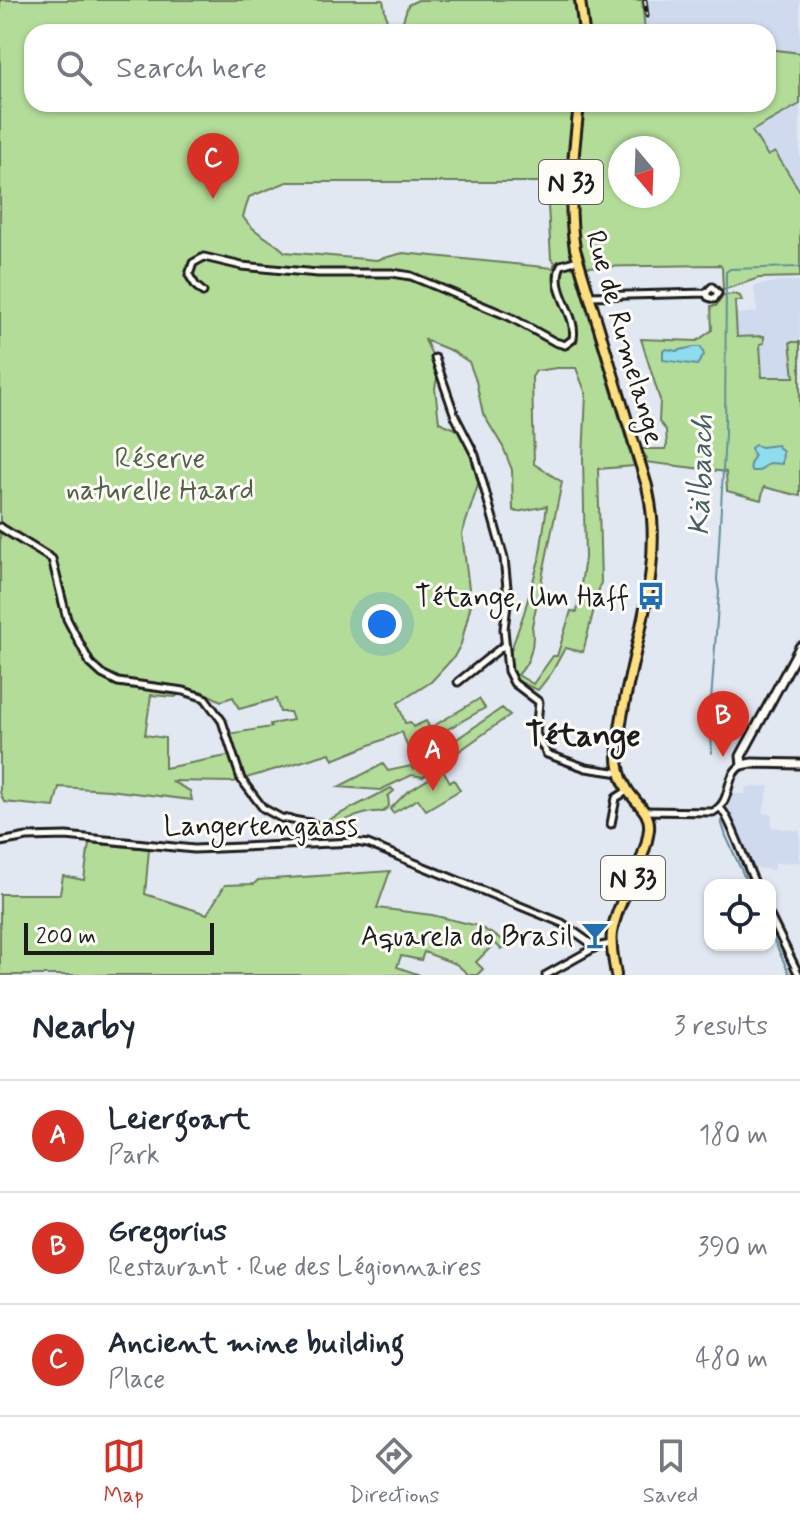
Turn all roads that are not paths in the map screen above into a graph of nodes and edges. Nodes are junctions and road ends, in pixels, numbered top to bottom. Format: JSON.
{"nodes":[{"id":1,"x":580,"y":0,"type":"edge"},
{"id":2,"x":583,"y":24,"type":"edge"},
{"id":3,"x":578,"y":112,"type":"edge"},
{"id":4,"x":578,"y":260,"type":"junction"},
{"id":5,"x":203,"y":292,"type":"dead end"},
{"id":6,"x":706,"y":293,"type":"dead end"},
{"id":7,"x":589,"y":296,"type":"junction"},
{"id":8,"x":435,"y":358,"type":"dead end"},
{"id":9,"x":0,"y":527,"type":"edge"},
{"id":10,"x":504,"y":645,"type":"junction"},
{"id":11,"x":800,"y":647,"type":"edge"},
{"id":12,"x":458,"y":682,"type":"dead end"},
{"id":13,"x":800,"y":764,"type":"edge"},
{"id":14,"x":742,"y":765,"type":"junction"},
{"id":15,"x":620,"y":773,"type":"junction"},
{"id":16,"x":627,"y":791,"type":"junction"},
{"id":17,"x":720,"y":808,"type":"junction"},
{"id":18,"x":644,"y":811,"type":"junction"},
{"id":19,"x":611,"y":824,"type":"dead end"},
{"id":20,"x":0,"y":842,"type":"edge"},
{"id":21,"x":356,"y":842,"type":"junction"},
{"id":22,"x":753,"y":879,"type":"edge"},
{"id":23,"x":776,"y":928,"type":"edge"},
{"id":24,"x":611,"y":944,"type":"junction"},
{"id":25,"x":596,"y":947,"type":"junction"},
{"id":26,"x":546,"y":975,"type":"edge"},
{"id":27,"x":616,"y":975,"type":"edge"},
{"id":28,"x":799,"y":975,"type":"edge"}],
"edges":[{"from":1,"to":2,"type":"main road"},
{"from":3,"to":4,"type":"main road","name":"Rue de Rumelange","number":"N 33"},
{"from":4,"to":5,"type":"street"},
{"from":4,"to":7,"type":"main road","name":"Rue de Rumelange","number":"N 33"},
{"from":6,"to":7,"type":"street"},
{"from":7,"to":15,"type":"main road","name":"Rue de Rumelange","number":"N 33"},
{"from":8,"to":10,"type":"street"},
{"from":9,"to":21,"type":"street"},
{"from":10,"to":12,"type":"street"},
{"from":10,"to":15,"type":"street"},
{"from":11,"to":14,"type":"street"},
{"from":13,"to":14,"type":"street"},
{"from":14,"to":17,"type":"street"},
{"from":15,"to":16,"type":"main road","name":"Rue de Rumelange","number":"N 33"},
{"from":16,"to":18,"type":"main road","name":"Rue de Rumelange","number":"N 33"},
{"from":16,"to":19,"type":"street"},
{"from":17,"to":18,"type":"street"},
{"from":17,"to":22,"type":"street"},
{"from":18,"to":24,"type":"main road","number":"N 33"},
{"from":20,"to":21,"type":"street","name":"Langertengaass"},
{"from":21,"to":25,"type":"street","name":"Langertengaass"},
{"from":23,"to":28,"type":"street"},
{"from":24,"to":25,"type":"street"},
{"from":24,"to":27,"type":"main road","number":"N 33"},
{"from":25,"to":26,"type":"street"}]}
